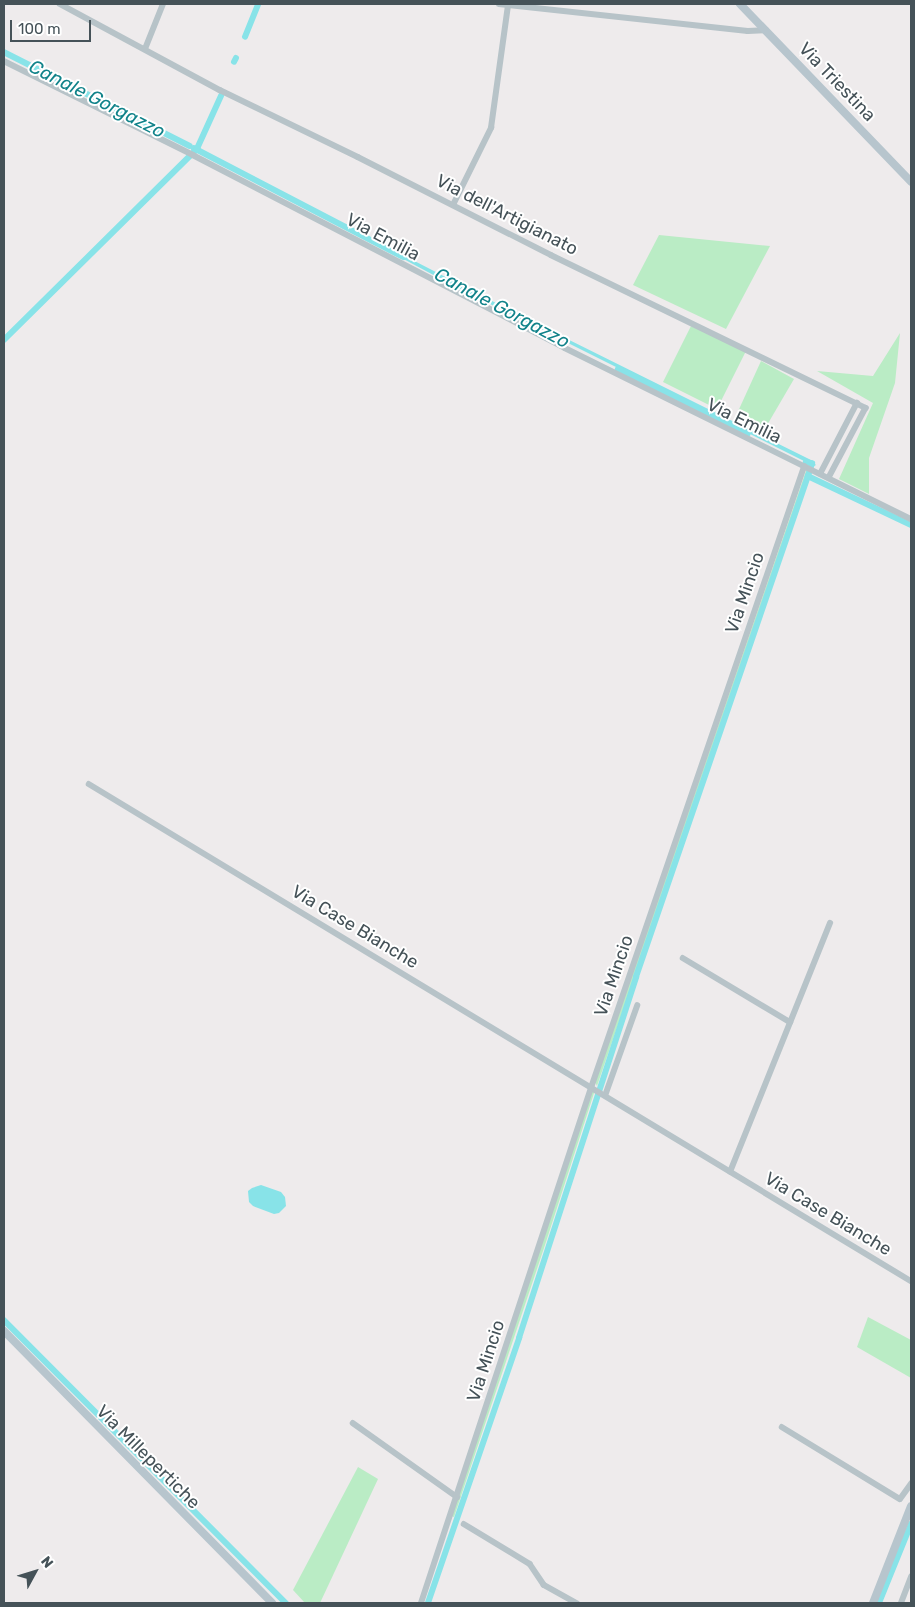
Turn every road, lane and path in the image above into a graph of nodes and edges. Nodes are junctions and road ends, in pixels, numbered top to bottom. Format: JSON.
{"nodes":[{"id":1,"x":60,"y":4,"type":"edge"},
{"id":2,"x":163,"y":4,"type":"edge"},
{"id":3,"x":498,"y":4,"type":"edge"},
{"id":4,"x":740,"y":4,"type":"edge"},
{"id":5,"x":508,"y":5,"type":"edge"},
{"id":6,"x":766,"y":30,"type":"junction"},
{"id":7,"x":146,"y":49,"type":"junction"},
{"id":8,"x":4,"y":61,"type":"edge"},
{"id":9,"x":911,"y":182,"type":"edge"},
{"id":10,"x":453,"y":205,"type":"junction"},
{"id":11,"x":857,"y":403,"type":"junction"},
{"id":12,"x":808,"y":469,"type":"junction"},
{"id":13,"x":820,"y":474,"type":"junction"},
{"id":14,"x":829,"y":478,"type":"junction"},
{"id":15,"x":911,"y":519,"type":"edge"},
{"id":16,"x":89,"y":784,"type":"dead end"},
{"id":17,"x":830,"y":923,"type":"dead end"},
{"id":18,"x":683,"y":958,"type":"dead end"},
{"id":19,"x":637,"y":1006,"type":"dead end"},
{"id":20,"x":790,"y":1022,"type":"junction"},
{"id":21,"x":593,"y":1089,"type":"junction"},
{"id":22,"x":603,"y":1096,"type":"junction"},
{"id":23,"x":730,"y":1172,"type":"junction"},
{"id":24,"x":911,"y":1281,"type":"edge"},
{"id":25,"x":4,"y":1331,"type":"edge"},
{"id":26,"x":354,"y":1423,"type":"dead end"},
{"id":27,"x":782,"y":1427,"type":"dead end"},
{"id":28,"x":911,"y":1484,"type":"edge"},
{"id":29,"x":456,"y":1497,"type":"junction"},
{"id":30,"x":911,"y":1506,"type":"edge"},
{"id":31,"x":464,"y":1524,"type":"dead end"},
{"id":32,"x":911,"y":1576,"type":"edge"},
{"id":33,"x":272,"y":1603,"type":"edge"},
{"id":34,"x":421,"y":1603,"type":"edge"},
{"id":35,"x":577,"y":1603,"type":"edge"},
{"id":36,"x":873,"y":1603,"type":"edge"},
{"id":37,"x":901,"y":1603,"type":"edge"}],
"edges":[{"from":1,"to":7,"type":"street","name":"Via dell'Artigianato"},
{"from":2,"to":7,"type":"street"},
{"from":3,"to":5,"type":"street"},
{"from":4,"to":6,"type":"street","name":"Via Triestina"},
{"from":5,"to":6,"type":"street"},
{"from":5,"to":10,"type":"street"},
{"from":6,"to":9,"type":"street","name":"Via Triestina"},
{"from":7,"to":10,"type":"street","name":"Via dell'Artigianato"},
{"from":8,"to":12,"type":"street","name":"Via Emilia"},
{"from":10,"to":11,"type":"street","name":"Via dell'Artigianato"},
{"from":11,"to":13,"type":"street"},
{"from":11,"to":14,"type":"street"},
{"from":12,"to":13,"type":"street","name":"Via Emilia"},
{"from":12,"to":21,"type":"street","name":"Via Mincio"},
{"from":13,"to":14,"type":"street","name":"Via Emilia"},
{"from":14,"to":15,"type":"street","name":"Via Emilia"},
{"from":16,"to":21,"type":"street","name":"Via Case Bianche"},
{"from":17,"to":20,"type":"street"},
{"from":18,"to":20,"type":"street"},
{"from":19,"to":22,"type":"street"},
{"from":20,"to":23,"type":"street"},
{"from":21,"to":22,"type":"street","name":"Via Case Bianche"},
{"from":21,"to":29,"type":"street","name":"Via Mincio"},
{"from":22,"to":23,"type":"street","name":"Via Case Bianche"},
{"from":23,"to":24,"type":"street","name":"Via Case Bianche"},
{"from":25,"to":33,"type":"street","name":"Via Millepertiche"},
{"from":26,"to":29,"type":"street"},
{"from":27,"to":28,"type":"street"},
{"from":29,"to":34,"type":"street","name":"Via Mincio"},
{"from":30,"to":36,"type":"street"},
{"from":31,"to":35,"type":"street"},
{"from":32,"to":37,"type":"street"}]}
